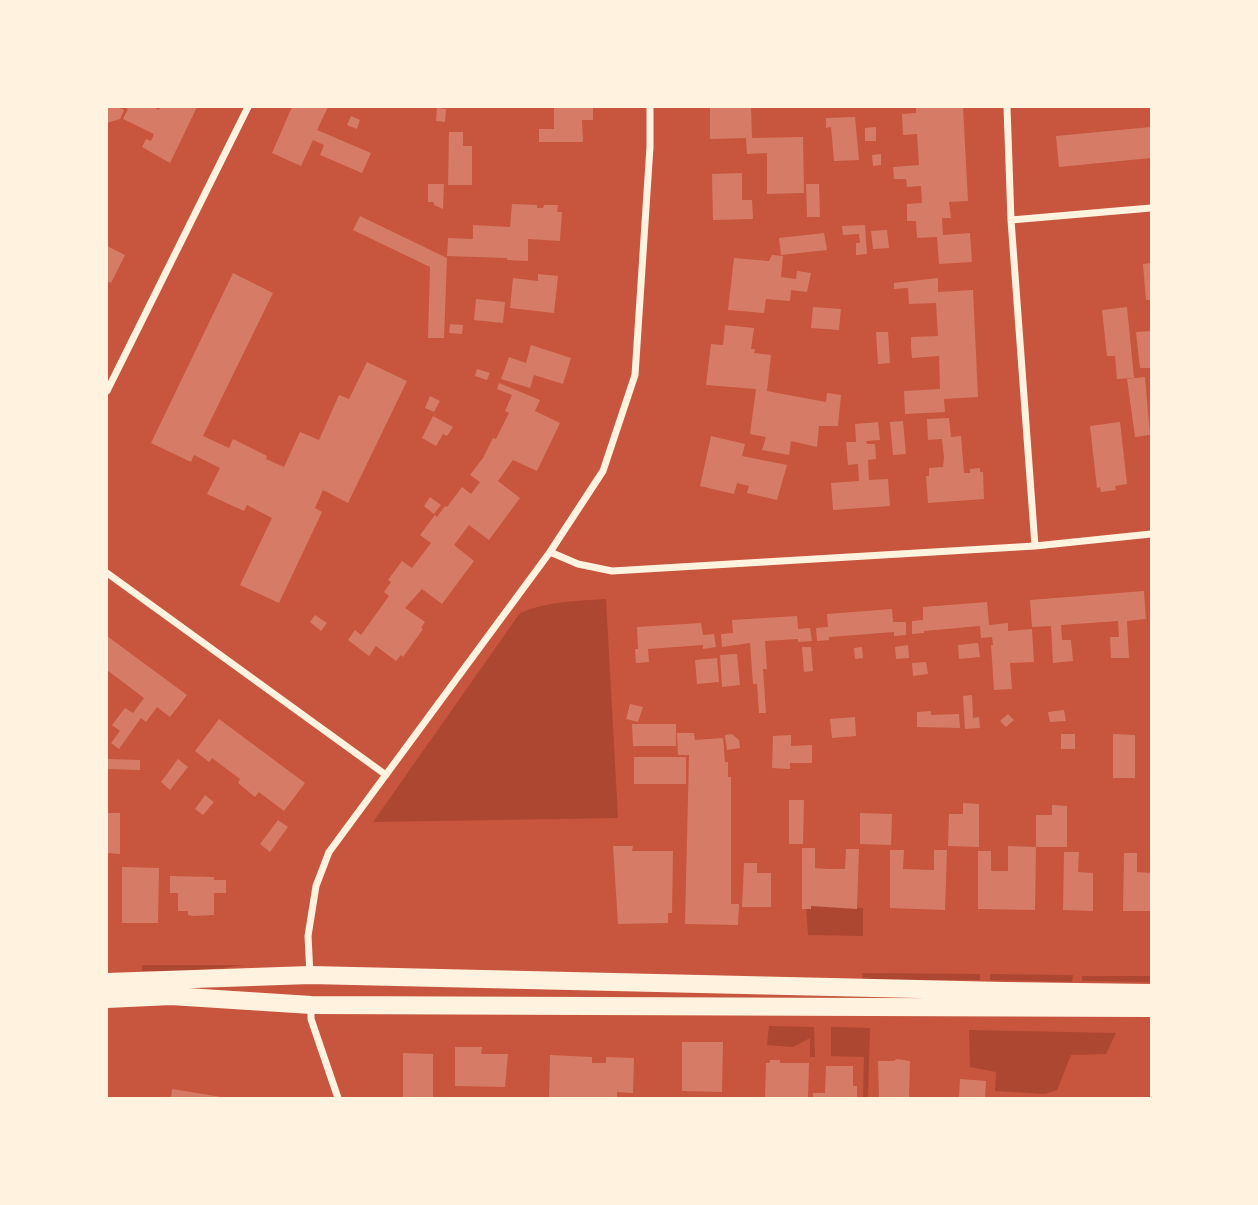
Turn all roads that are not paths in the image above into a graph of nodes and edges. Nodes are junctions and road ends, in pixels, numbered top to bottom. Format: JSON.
{"nodes":[{"id":1,"x":248,"y":107,"type":"edge"},
{"id":2,"x":650,"y":107,"type":"edge"},
{"id":3,"x":1007,"y":107,"type":"edge"},
{"id":4,"x":1151,"y":208,"type":"edge"},
{"id":5,"x":1011,"y":220,"type":"junction"},
{"id":6,"x":107,"y":391,"type":"edge"},
{"id":7,"x":1151,"y":534,"type":"edge"},
{"id":8,"x":1035,"y":546,"type":"junction"},
{"id":9,"x":550,"y":552,"type":"junction"},
{"id":10,"x":107,"y":573,"type":"edge"},
{"id":11,"x":386,"y":775,"type":"junction"},
{"id":12,"x":310,"y":975,"type":"junction"},
{"id":13,"x":107,"y":982,"type":"edge"},
{"id":14,"x":1151,"y":993,"type":"edge"},
{"id":15,"x":107,"y":999,"type":"edge"},
{"id":16,"x":311,"y":1005,"type":"junction"},
{"id":17,"x":1151,"y":1007,"type":"edge"},
{"id":18,"x":338,"y":1098,"type":"edge"}],
"edges":[{"from":1,"to":6,"type":"street"},
{"from":2,"to":9,"type":"street"},
{"from":3,"to":5,"type":"street"},
{"from":4,"to":5,"type":"street"},
{"from":5,"to":8,"type":"street"},
{"from":7,"to":8,"type":"street"},
{"from":8,"to":9,"type":"street"},
{"from":9,"to":11,"type":"street"},
{"from":10,"to":11,"type":"street"},
{"from":11,"to":12,"type":"street"},
{"from":12,"to":13,"type":"main road"},
{"from":12,"to":14,"type":"main road"},
{"from":15,"to":16,"type":"main road"},
{"from":16,"to":17,"type":"main road"},
{"from":16,"to":18,"type":"street"}]}
